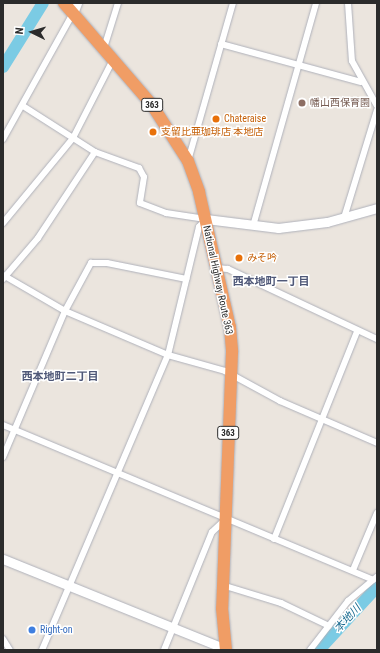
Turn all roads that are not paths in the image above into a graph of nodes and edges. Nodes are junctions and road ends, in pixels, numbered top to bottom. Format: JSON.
{"nodes":[{"id":1,"x":118,"y":3,"type":"edge"},
{"id":2,"x":233,"y":3,"type":"edge"},
{"id":3,"x":316,"y":3,"type":"edge"},
{"id":4,"x":348,"y":3,"type":"edge"},
{"id":5,"x":71,"y":7,"type":"edge"},
{"id":6,"x":221,"y":44,"type":"junction"},
{"id":7,"x":104,"y":48,"type":"junction"},
{"id":8,"x":113,"y":60,"type":"junction"},
{"id":9,"x":298,"y":67,"type":"junction"},
{"id":10,"x":361,"y":82,"type":"junction"},
{"id":11,"x":23,"y":106,"type":"junction"},
{"id":12,"x":377,"y":106,"type":"edge"},
{"id":13,"x":377,"y":110,"type":"edge"},
{"id":14,"x":73,"y":138,"type":"junction"},
{"id":15,"x":3,"y":139,"type":"edge"},
{"id":16,"x":95,"y":152,"type":"junction"},
{"id":17,"x":188,"y":162,"type":"junction"},
{"id":18,"x":377,"y":208,"type":"edge"},
{"id":19,"x":344,"y":218,"type":"junction"},
{"id":20,"x":206,"y":219,"type":"junction"},
{"id":21,"x":3,"y":223,"type":"edge"},
{"id":22,"x":253,"y":226,"type":"junction"},
{"id":23,"x":216,"y":268,"type":"junction"},
{"id":24,"x":4,"y":276,"type":"edge"},
{"id":25,"x":186,"y":279,"type":"junction"},
{"id":26,"x":66,"y":311,"type":"junction"},
{"id":27,"x":357,"y":331,"type":"junction"},
{"id":28,"x":377,"y":339,"type":"edge"},
{"id":29,"x":168,"y":355,"type":"junction"},
{"id":30,"x":231,"y":374,"type":"junction"},
{"id":31,"x":320,"y":419,"type":"junction"},
{"id":32,"x":3,"y":425,"type":"edge"},
{"id":33,"x":14,"y":430,"type":"junction"},
{"id":34,"x":377,"y":443,"type":"edge"},
{"id":35,"x":3,"y":457,"type":"edge"},
{"id":36,"x":116,"y":474,"type":"junction"},
{"id":37,"x":377,"y":513,"type":"edge"},
{"id":38,"x":225,"y":520,"type":"junction"},
{"id":39,"x":274,"y":539,"type":"junction"},
{"id":40,"x":3,"y":559,"type":"edge"},
{"id":41,"x":353,"y":570,"type":"junction"},
{"id":42,"x":375,"y":578,"type":"edge"},
{"id":43,"x":222,"y":585,"type":"junction"},
{"id":44,"x":69,"y":587,"type":"junction"},
{"id":45,"x":329,"y":626,"type":"junction"},
{"id":46,"x":172,"y":630,"type":"junction"},
{"id":47,"x":3,"y":639,"type":"edge"},
{"id":48,"x":10,"y":650,"type":"edge"},
{"id":49,"x":42,"y":650,"type":"edge"},
{"id":50,"x":164,"y":650,"type":"edge"},
{"id":51,"x":226,"y":650,"type":"edge"},
{"id":52,"x":310,"y":650,"type":"edge"}],
"edges":[{"from":1,"to":7,"type":"street"},
{"from":2,"to":6,"type":"street"},
{"from":3,"to":9,"type":"street"},
{"from":4,"to":10,"type":"street"},
{"from":5,"to":7,"type":"highway","name":"National Highway Route 363","number":"363"},
{"from":5,"to":11,"type":"street"},
{"from":6,"to":9,"type":"street"},
{"from":6,"to":17,"type":"street"},
{"from":7,"to":8,"type":"highway","name":"National Highway Route 363","number":"363"},
{"from":8,"to":14,"type":"street"},
{"from":8,"to":17,"type":"highway","name":"National Highway Route 363","number":"363"},
{"from":9,"to":10,"type":"street"},
{"from":9,"to":22,"type":"street"},
{"from":10,"to":12,"type":"street"},
{"from":11,"to":14,"type":"street"},
{"from":11,"to":15,"type":"street"},
{"from":13,"to":19,"type":"street"},
{"from":14,"to":16,"type":"street"},
{"from":14,"to":21,"type":"street"},
{"from":16,"to":20,"type":"street"},
{"from":16,"to":24,"type":"street"},
{"from":17,"to":20,"type":"highway","name":"National Highway Route 363","number":"363"},
{"from":18,"to":19,"type":"street"},
{"from":19,"to":22,"type":"street"},
{"from":20,"to":22,"type":"street"},
{"from":20,"to":23,"type":"highway","name":"National Highway Route 363","number":"363"},
{"from":20,"to":25,"type":"street"},
{"from":23,"to":27,"type":"street"},
{"from":23,"to":30,"type":"highway","name":"National Highway Route 363","number":"363"},
{"from":24,"to":26,"type":"street"},
{"from":25,"to":26,"type":"street"},
{"from":25,"to":29,"type":"street"},
{"from":26,"to":29,"type":"street"},
{"from":26,"to":33,"type":"street"},
{"from":27,"to":28,"type":"street"},
{"from":27,"to":31,"type":"street"},
{"from":29,"to":30,"type":"street"},
{"from":29,"to":36,"type":"street"},
{"from":30,"to":31,"type":"street"},
{"from":30,"to":38,"type":"highway","name":"National Highway Route 363","number":"363"},
{"from":31,"to":34,"type":"street"},
{"from":31,"to":39,"type":"street"},
{"from":32,"to":33,"type":"street"},
{"from":33,"to":35,"type":"street"},
{"from":33,"to":36,"type":"street"},
{"from":36,"to":38,"type":"street"},
{"from":36,"to":44,"type":"street"},
{"from":37,"to":41,"type":"street"},
{"from":38,"to":39,"type":"street"},
{"from":38,"to":43,"type":"highway","name":"National Highway Route 363","number":"363"},
{"from":38,"to":46,"type":"street"},
{"from":39,"to":41,"type":"street"},
{"from":40,"to":44,"type":"street"},
{"from":41,"to":42,"type":"street"},
{"from":42,"to":45,"type":"street"},
{"from":43,"to":45,"type":"street"},
{"from":43,"to":51,"type":"highway","name":"National Highway Route 363","number":"363"},
{"from":44,"to":46,"type":"street"},
{"from":44,"to":49,"type":"street"},
{"from":45,"to":52,"type":"street"},
{"from":46,"to":50,"type":"street"},
{"from":46,"to":51,"type":"street"},
{"from":47,"to":48,"type":"street"}]}
